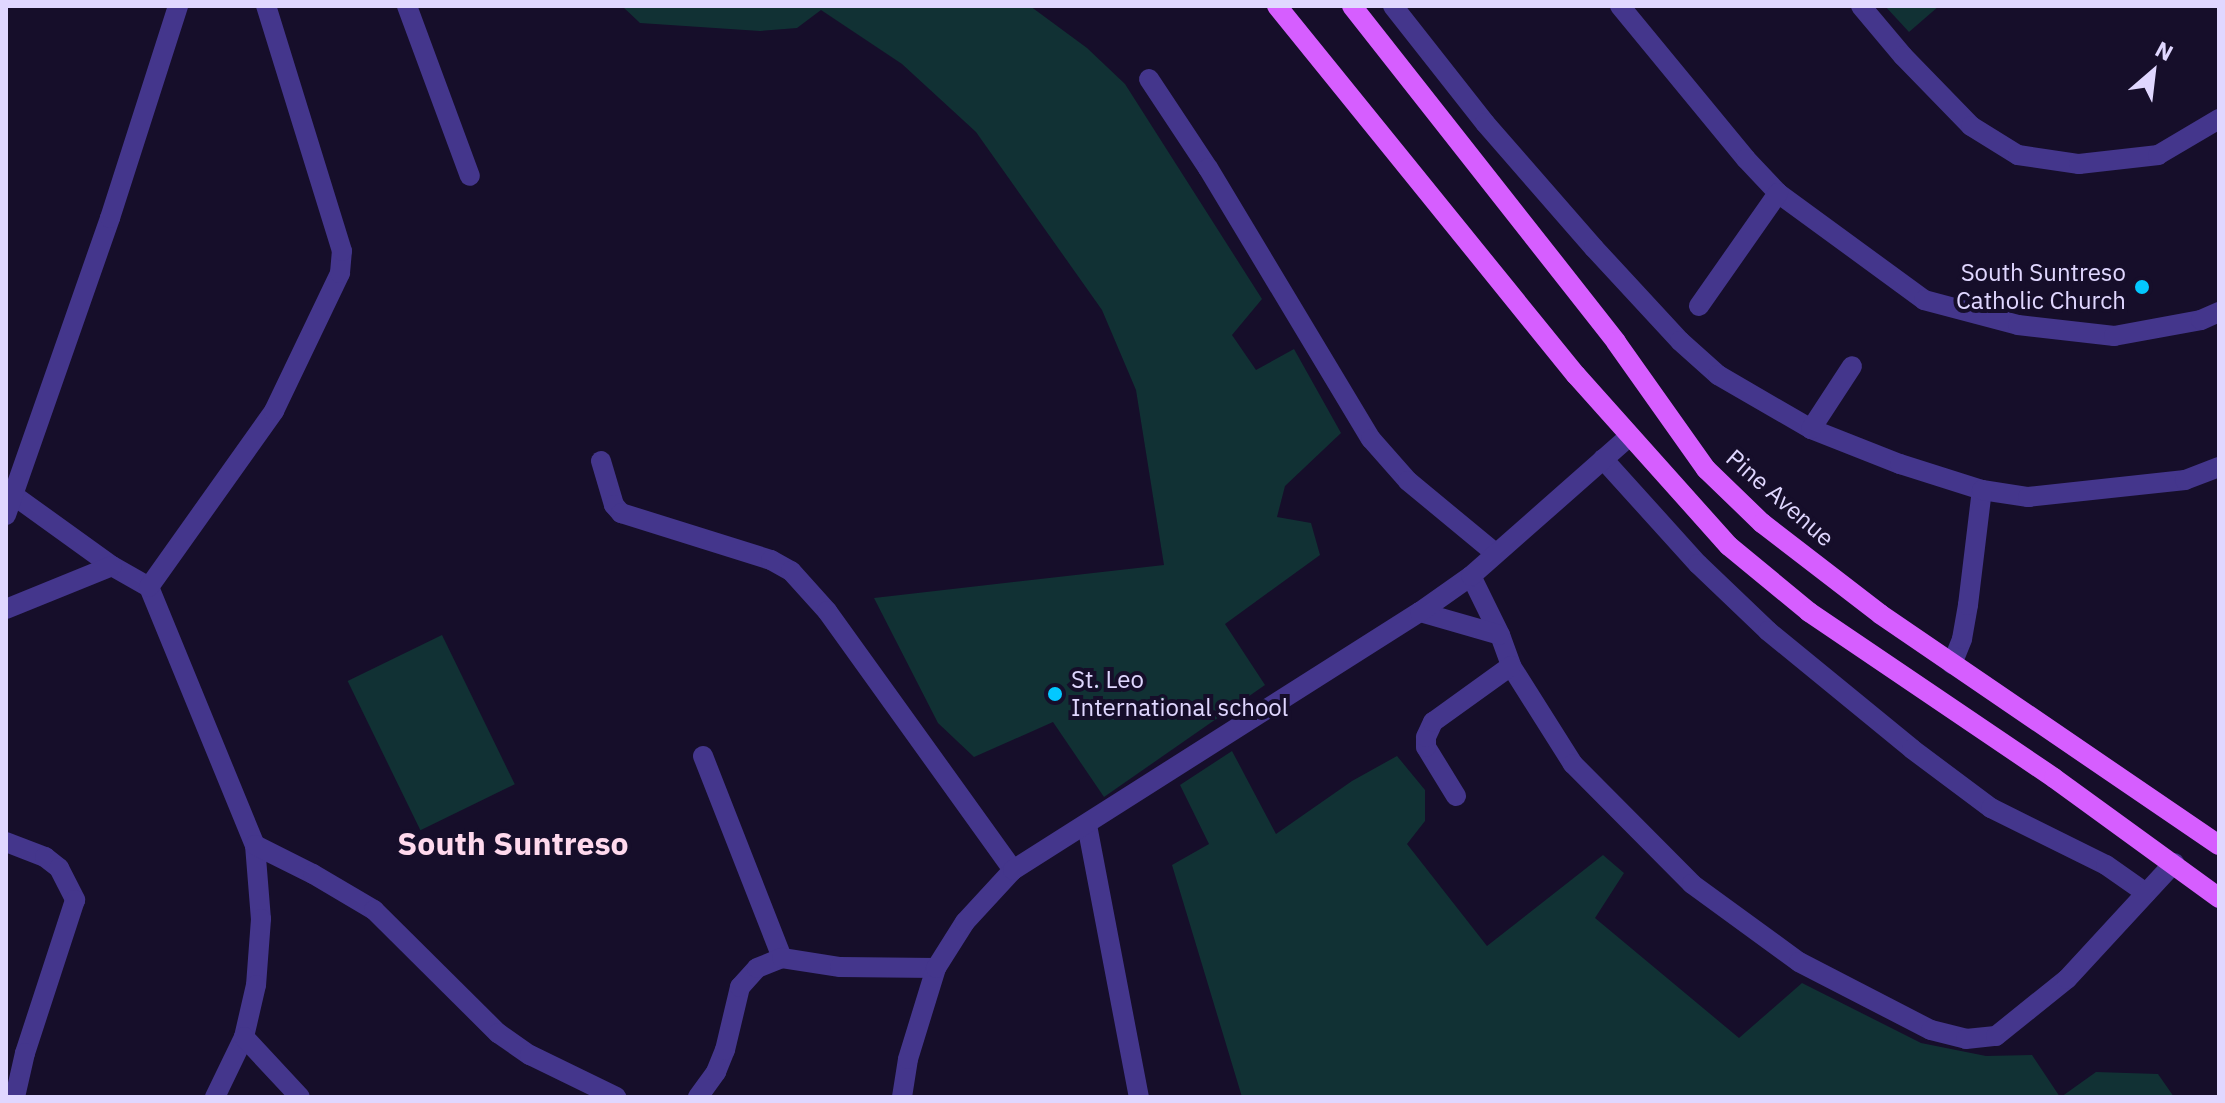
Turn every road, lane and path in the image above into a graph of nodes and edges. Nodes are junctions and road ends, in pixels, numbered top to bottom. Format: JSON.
{"nodes":[{"id":1,"x":178,"y":6,"type":"edge"},
{"id":2,"x":266,"y":6,"type":"edge"},
{"id":3,"x":407,"y":6,"type":"edge"},
{"id":4,"x":1277,"y":6,"type":"edge"},
{"id":5,"x":1352,"y":6,"type":"edge"},
{"id":6,"x":1393,"y":6,"type":"edge"},
{"id":7,"x":1620,"y":6,"type":"edge"},
{"id":8,"x":1861,"y":6,"type":"edge"},
{"id":9,"x":1149,"y":79,"type":"dead end"},
{"id":10,"x":2219,"y":119,"type":"edge"},
{"id":11,"x":470,"y":176,"type":"dead end"},
{"id":12,"x":1778,"y":193,"type":"junction"},
{"id":13,"x":1699,"y":306,"type":"dead end"},
{"id":14,"x":2219,"y":312,"type":"edge"},
{"id":15,"x":1852,"y":366,"type":"dead end"},
{"id":16,"x":1811,"y":429,"type":"junction"},
{"id":17,"x":1630,"y":436,"type":"junction"},
{"id":18,"x":1603,"y":459,"type":"junction"},
{"id":19,"x":601,"y":461,"type":"dead end"},
{"id":20,"x":2219,"y":467,"type":"edge"},
{"id":21,"x":1982,"y":490,"type":"junction"},
{"id":22,"x":12,"y":494,"type":"junction"},
{"id":23,"x":6,"y":515,"type":"edge"},
{"id":24,"x":1495,"y":553,"type":"junction"},
{"id":25,"x":112,"y":566,"type":"junction"},
{"id":26,"x":1471,"y":576,"type":"junction"},
{"id":27,"x":149,"y":587,"type":"junction"},
{"id":28,"x":6,"y":609,"type":"edge"},
{"id":29,"x":1420,"y":612,"type":"junction"},
{"id":30,"x":1500,"y":635,"type":"junction"},
{"id":31,"x":1952,"y":664,"type":"junction"},
{"id":32,"x":1511,"y":666,"type":"junction"},
{"id":33,"x":703,"y":756,"type":"dead end"},
{"id":34,"x":1456,"y":796,"type":"dead end"},
{"id":35,"x":1087,"y":825,"type":"junction"},
{"id":36,"x":6,"y":842,"type":"edge"},
{"id":37,"x":255,"y":845,"type":"junction"},
{"id":38,"x":2219,"y":845,"type":"edge"},
{"id":39,"x":2174,"y":863,"type":"junction"},
{"id":40,"x":1013,"y":870,"type":"junction"},
{"id":41,"x":2146,"y":893,"type":"junction"},
{"id":42,"x":2219,"y":898,"type":"edge"},
{"id":43,"x":782,"y":958,"type":"junction"},
{"id":44,"x":936,"y":968,"type":"junction"},
{"id":45,"x":244,"y":1037,"type":"junction"},
{"id":46,"x":15,"y":1097,"type":"edge"},
{"id":47,"x":215,"y":1097,"type":"edge"},
{"id":48,"x":300,"y":1097,"type":"edge"},
{"id":49,"x":616,"y":1097,"type":"edge"},
{"id":50,"x":698,"y":1097,"type":"edge"},
{"id":51,"x":902,"y":1097,"type":"edge"},
{"id":52,"x":1139,"y":1097,"type":"edge"}],
"edges":[{"from":1,"to":22,"type":"street"},
{"from":2,"to":27,"type":"street"},
{"from":3,"to":11,"type":"street"},
{"from":4,"to":17,"type":"main road"},
{"from":5,"to":31,"type":"main road","name":"Pine Avenue"},
{"from":6,"to":16,"type":"street"},
{"from":7,"to":12,"type":"street"},
{"from":8,"to":10,"type":"street"},
{"from":9,"to":24,"type":"street"},
{"from":12,"to":13,"type":"street"},
{"from":12,"to":14,"type":"street"},
{"from":15,"to":16,"type":"street"},
{"from":16,"to":21,"type":"street"},
{"from":17,"to":18,"type":"street"},
{"from":17,"to":39,"type":"main road"},
{"from":18,"to":24,"type":"street"},
{"from":18,"to":41,"type":"street"},
{"from":19,"to":40,"type":"street"},
{"from":20,"to":21,"type":"street"},
{"from":21,"to":31,"type":"street"},
{"from":22,"to":23,"type":"street"},
{"from":22,"to":25,"type":"street"},
{"from":24,"to":26,"type":"street"},
{"from":25,"to":27,"type":"street"},
{"from":25,"to":28,"type":"street"},
{"from":26,"to":29,"type":"street"},
{"from":26,"to":30,"type":"street"},
{"from":27,"to":37,"type":"street"},
{"from":29,"to":30,"type":"street"},
{"from":29,"to":35,"type":"street"},
{"from":30,"to":32,"type":"street"},
{"from":31,"to":38,"type":"main road","name":"Pine Avenue"},
{"from":32,"to":34,"type":"street"},
{"from":32,"to":41,"type":"street"},
{"from":33,"to":43,"type":"street"},
{"from":35,"to":40,"type":"street"},
{"from":35,"to":52,"type":"street"},
{"from":36,"to":46,"type":"street"},
{"from":37,"to":45,"type":"street"},
{"from":37,"to":49,"type":"street"},
{"from":39,"to":41,"type":"street"},
{"from":39,"to":42,"type":"main road"},
{"from":40,"to":44,"type":"street"},
{"from":43,"to":44,"type":"street"},
{"from":43,"to":50,"type":"street"},
{"from":44,"to":51,"type":"street"},
{"from":45,"to":47,"type":"street"},
{"from":45,"to":48,"type":"street"}]}
